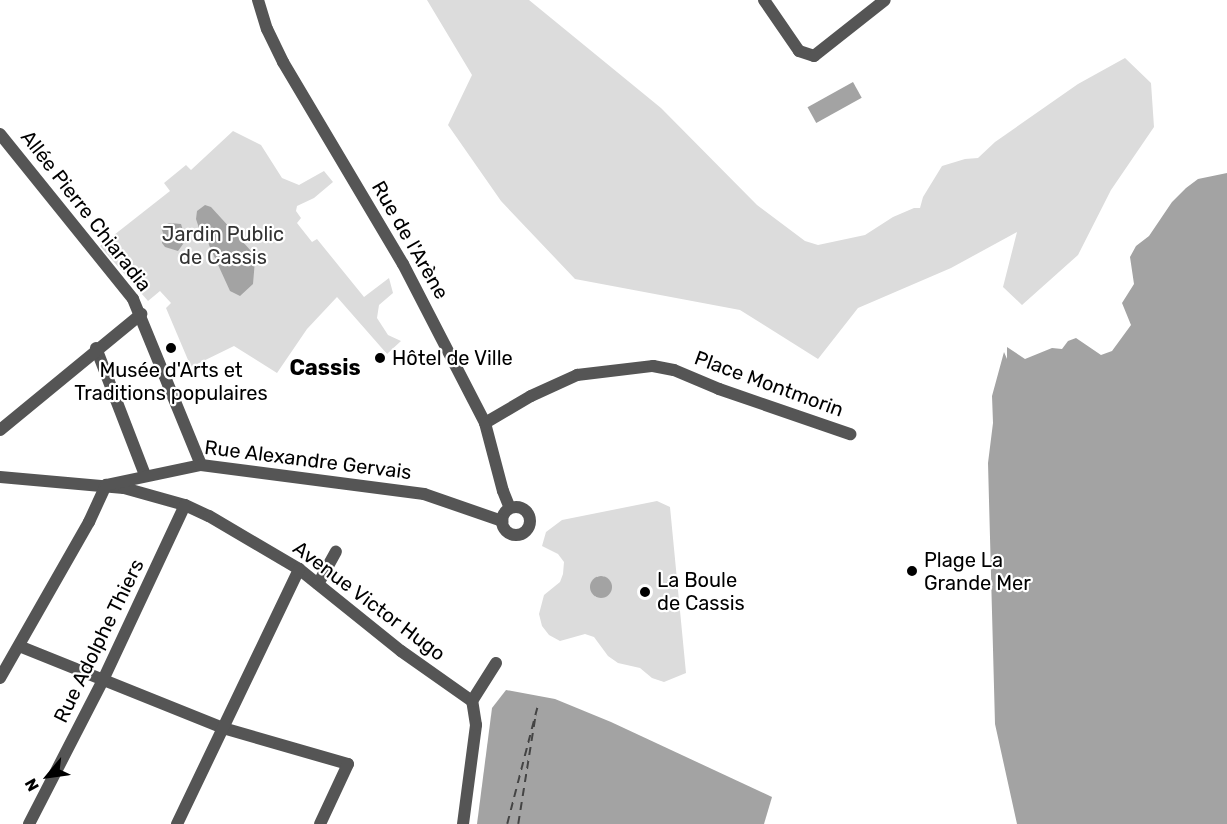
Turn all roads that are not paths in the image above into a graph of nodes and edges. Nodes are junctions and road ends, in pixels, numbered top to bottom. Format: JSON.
{"nodes":[{"id":1,"x":258,"y":0,"type":"edge"},
{"id":2,"x":764,"y":0,"type":"edge"},
{"id":3,"x":885,"y":0,"type":"edge"},
{"id":4,"x":0,"y":134,"type":"edge"},
{"id":5,"x":141,"y":314,"type":"junction"},
{"id":6,"x":96,"y":348,"type":"junction"},
{"id":7,"x":486,"y":423,"type":"junction"},
{"id":8,"x":0,"y":430,"type":"edge"},
{"id":9,"x":850,"y":434,"type":"dead end"},
{"id":10,"x":201,"y":465,"type":"junction"},
{"id":11,"x":145,"y":475,"type":"junction"},
{"id":12,"x":0,"y":477,"type":"edge"},
{"id":13,"x":106,"y":484,"type":"junction"},
{"id":14,"x":185,"y":505,"type":"junction"},
{"id":15,"x":510,"y":508,"type":"junction"},
{"id":16,"x":502,"y":521,"type":"junction"},
{"id":17,"x":336,"y":552,"type":"dead end"},
{"id":18,"x":299,"y":569,"type":"junction"},
{"id":19,"x":318,"y":584,"type":"junction"},
{"id":20,"x":19,"y":646,"type":"junction"},
{"id":21,"x":496,"y":663,"type":"dead end"},
{"id":22,"x":0,"y":678,"type":"edge"},
{"id":23,"x":103,"y":680,"type":"junction"},
{"id":24,"x":471,"y":701,"type":"junction"},
{"id":25,"x":223,"y":728,"type":"junction"},
{"id":26,"x":29,"y":824,"type":"edge"},
{"id":27,"x":177,"y":824,"type":"edge"},
{"id":28,"x":320,"y":824,"type":"edge"},
{"id":29,"x":463,"y":824,"type":"edge"}],
"edges":[{"from":1,"to":7,"type":"street","name":"Rue de l'Arène"},
{"from":2,"to":3,"type":"street"},
{"from":4,"to":5,"type":"street","name":"Allée Pierre Chiaradia"},
{"from":5,"to":6,"type":"street"},
{"from":5,"to":10,"type":"street","name":"Allée Pierre Chiaradia"},
{"from":6,"to":8,"type":"street"},
{"from":6,"to":11,"type":"street"},
{"from":7,"to":9,"type":"street","name":"Place Montmorin"},
{"from":7,"to":15,"type":"street","name":"Rue de l'Arène"},
{"from":10,"to":11,"type":"street","name":"Rue Alexandre Gervais"},
{"from":10,"to":16,"type":"street","name":"Rue Alexandre Gervais"},
{"from":11,"to":13,"type":"street","name":"Rue Alexandre Gervais"},
{"from":12,"to":13,"type":"street","name":"Avenue Victor Hugo"},
{"from":13,"to":14,"type":"street","name":"Avenue Victor Hugo"},
{"from":13,"to":20,"type":"street"},
{"from":14,"to":18,"type":"street","name":"Avenue Victor Hugo"},
{"from":14,"to":23,"type":"street","name":"Rue Adolphe Thiers"},
{"from":15,"to":16,"type":"street"},
{"from":15,"to":16,"type":"street"},
{"from":17,"to":19,"type":"street"},
{"from":18,"to":19,"type":"street","name":"Avenue Victor Hugo"},
{"from":18,"to":25,"type":"street"},
{"from":19,"to":24,"type":"street","name":"Avenue Victor Hugo"},
{"from":20,"to":22,"type":"street"},
{"from":20,"to":23,"type":"street"},
{"from":21,"to":24,"type":"street"},
{"from":23,"to":25,"type":"street"},
{"from":23,"to":26,"type":"street","name":"Rue Adolphe Thiers"},
{"from":24,"to":29,"type":"street"},
{"from":25,"to":27,"type":"street"},
{"from":25,"to":28,"type":"street"}]}
